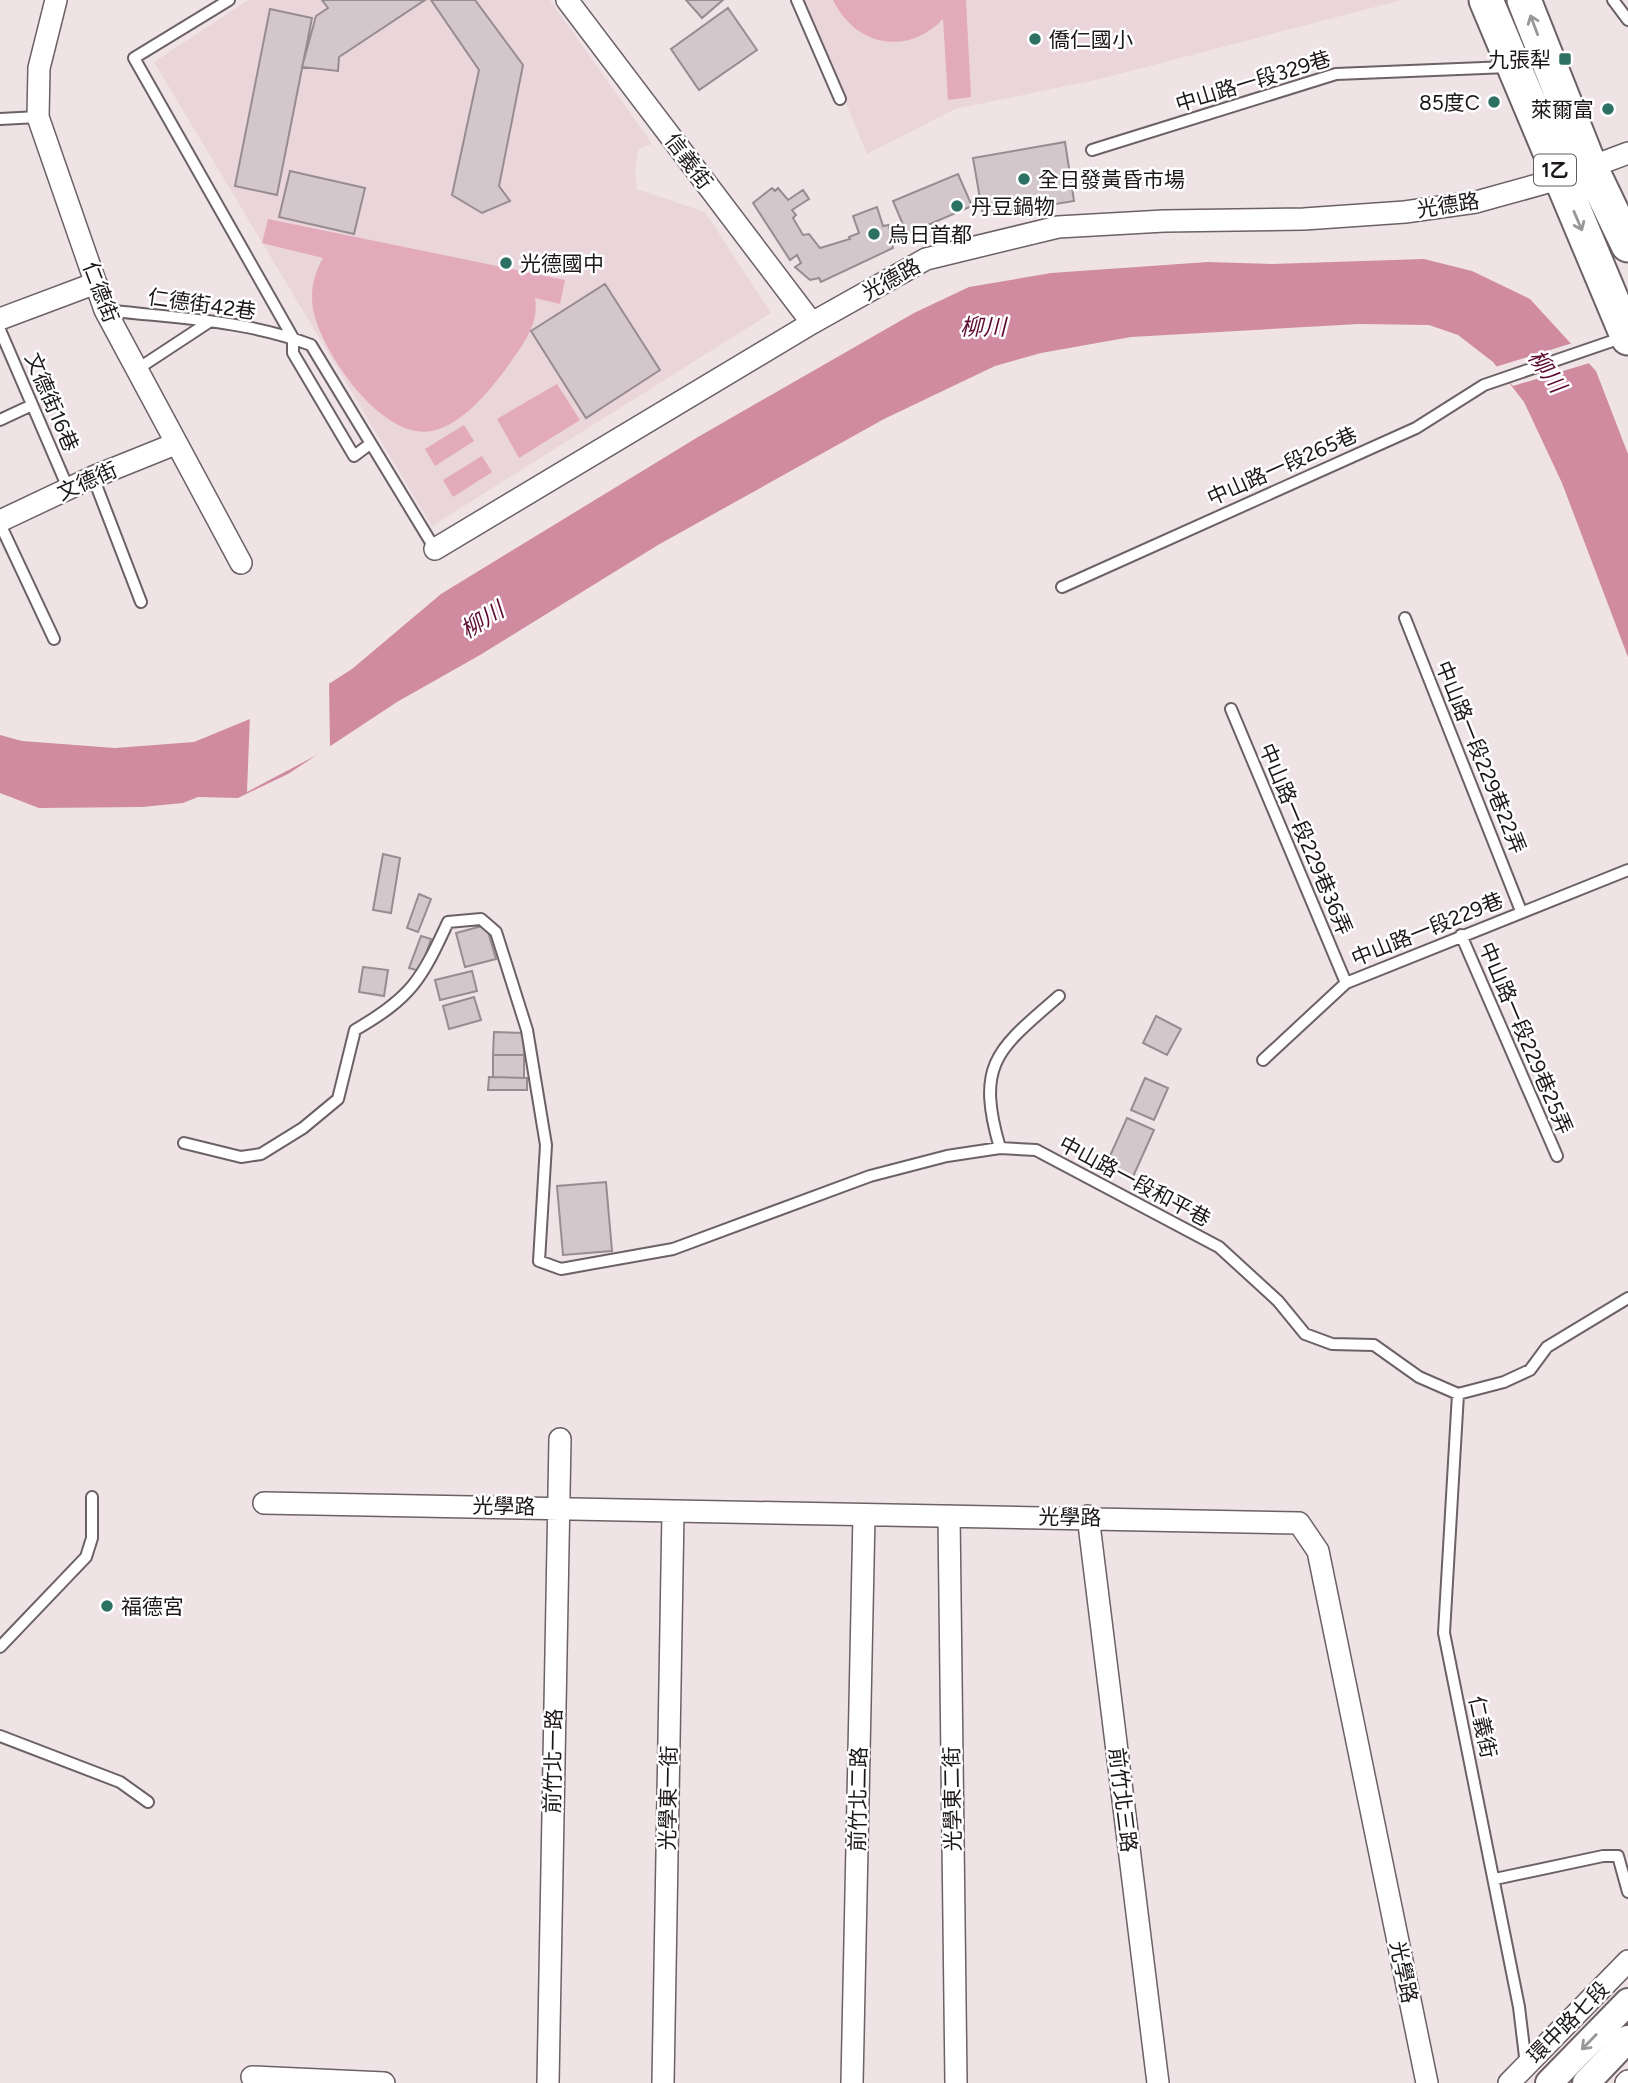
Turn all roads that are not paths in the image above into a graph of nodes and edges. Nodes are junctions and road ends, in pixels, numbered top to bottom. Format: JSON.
{"nodes":[{"id":1,"x":57,"y":0,"type":"edge"},
{"id":2,"x":229,"y":0,"type":"edge"},
{"id":3,"x":567,"y":0,"type":"edge"},
{"id":4,"x":797,"y":0,"type":"edge"},
{"id":5,"x":1486,"y":0,"type":"edge"},
{"id":6,"x":1524,"y":0,"type":"edge"},
{"id":7,"x":1613,"y":0,"type":"edge"},
{"id":8,"x":1628,"y":20,"type":"edge"},
{"id":9,"x":1513,"y":66,"type":"junction"},
{"id":10,"x":840,"y":99,"type":"dead end"},
{"id":11,"x":38,"y":117,"type":"junction"},
{"id":12,"x":0,"y":119,"type":"edge"},
{"id":13,"x":1092,"y":150,"type":"dead end"},
{"id":14,"x":1628,"y":153,"type":"edge"},
{"id":15,"x":1575,"y":172,"type":"junction"},
{"id":16,"x":1628,"y":245,"type":"edge"},
{"id":17,"x":96,"y":283,"type":"junction"},
{"id":18,"x":105,"y":310,"type":"junction"},
{"id":19,"x":0,"y":319,"type":"edge"},
{"id":20,"x":209,"y":322,"type":"junction"},
{"id":21,"x":811,"y":323,"type":"junction"},
{"id":22,"x":0,"y":330,"type":"edge"},
{"id":23,"x":293,"y":338,"type":"junction"},
{"id":24,"x":1619,"y":340,"type":"edge"},
{"id":25,"x":136,"y":370,"type":"junction"},
{"id":26,"x":32,"y":405,"type":"junction"},
{"id":27,"x":0,"y":420,"type":"edge"},
{"id":28,"x":175,"y":444,"type":"junction"},
{"id":29,"x":370,"y":444,"type":"junction"},
{"id":30,"x":93,"y":477,"type":"junction"},
{"id":31,"x":68,"y":488,"type":"junction"},
{"id":32,"x":0,"y":522,"type":"edge"},
{"id":33,"x":435,"y":549,"type":"joint"},
{"id":34,"x":241,"y":563,"type":"dead end"},
{"id":35,"x":1062,"y":587,"type":"dead end"},
{"id":36,"x":141,"y":602,"type":"dead end"},
{"id":37,"x":1405,"y":618,"type":"dead end"},
{"id":38,"x":54,"y":639,"type":"dead end"},
{"id":39,"x":1231,"y":709,"type":"dead end"},
{"id":40,"x":1628,"y":870,"type":"edge"},
{"id":41,"x":1521,"y":911,"type":"junction"},
{"id":42,"x":1461,"y":935,"type":"junction"},
{"id":43,"x":1346,"y":983,"type":"junction"},
{"id":44,"x":1059,"y":996,"type":"dead end"},
{"id":45,"x":1263,"y":1060,"type":"dead end"},
{"id":46,"x":184,"y":1143,"type":"dead end"},
{"id":47,"x":1000,"y":1148,"type":"junction"},
{"id":48,"x":1557,"y":1156,"type":"dead end"},
{"id":49,"x":1628,"y":1298,"type":"edge"},
{"id":50,"x":1458,"y":1394,"type":"junction"},
{"id":51,"x":559,"y":1439,"type":"dead end"},
{"id":52,"x":92,"y":1497,"type":"dead end"},
{"id":53,"x":264,"y":1503,"type":"dead end"},
{"id":54,"x":556,"y":1507,"type":"junction"},
{"id":55,"x":673,"y":1512,"type":"junction"},
{"id":56,"x":864,"y":1515,"type":"junction"},
{"id":57,"x":948,"y":1516,"type":"junction"},
{"id":58,"x":1088,"y":1516,"type":"junction"},
{"id":59,"x":0,"y":1647,"type":"edge"},
{"id":60,"x":0,"y":1736,"type":"edge"},
{"id":61,"x":148,"y":1802,"type":"dead end"},
{"id":62,"x":1494,"y":1879,"type":"junction"},
{"id":63,"x":1628,"y":1892,"type":"edge"},
{"id":64,"x":1628,"y":1961,"type":"edge"},
{"id":65,"x":1628,"y":2002,"type":"edge"},
{"id":66,"x":1628,"y":2039,"type":"edge"},
{"id":67,"x":1525,"y":2065,"type":"junction"},
{"id":68,"x":253,"y":2077,"type":"dead end"},
{"id":69,"x":384,"y":2083,"type":"edge"},
{"id":70,"x":548,"y":2083,"type":"edge"},
{"id":71,"x":663,"y":2083,"type":"edge"},
{"id":72,"x":852,"y":2083,"type":"edge"},
{"id":73,"x":956,"y":2083,"type":"edge"},
{"id":74,"x":1158,"y":2083,"type":"edge"},
{"id":75,"x":1427,"y":2083,"type":"edge"},
{"id":76,"x":1509,"y":2083,"type":"edge"},
{"id":77,"x":1549,"y":2083,"type":"edge"},
{"id":78,"x":1586,"y":2083,"type":"edge"}],
"edges":[{"from":1,"to":11,"type":"street","name":"仁德街"},
{"from":2,"to":23,"type":"lane"},
{"from":3,"to":21,"type":"street","name":"信義街"},
{"from":4,"to":10,"type":"lane"},
{"from":5,"to":9,"type":"main road","number":"1乙"},
{"from":15,"to":6,"type":"main road","number":"1乙","one_way":true},
{"from":7,"to":8,"type":"lane"},
{"from":9,"to":13,"type":"lane","name":"中山路一段329巷"},
{"from":9,"to":15,"type":"main road","number":"1乙"},
{"from":11,"to":12,"type":"lane"},
{"from":11,"to":17,"type":"street","name":"仁德街"},
{"from":14,"to":15,"type":"street","name":"光德路"},
{"from":15,"to":16,"type":"main road","number":"1乙"},
{"from":15,"to":21,"type":"street","name":"光德路"},
{"from":15,"to":24,"type":"main road","number":"1乙","one_way":true},
{"from":17,"to":18,"type":"street","name":"仁德街"},
{"from":17,"to":19,"type":"street"},
{"from":18,"to":20,"type":"lane","name":"仁德街42巷"},
{"from":18,"to":25,"type":"street","name":"仁德街"},
{"from":20,"to":23,"type":"lane","name":"仁德街42巷"},
{"from":20,"to":25,"type":"lane"},
{"from":21,"to":33,"type":"street","name":"光德路"},
{"from":22,"to":26,"type":"lane","name":"文德街16巷"},
{"from":23,"to":29,"type":"lane"},
{"from":23,"to":29,"type":"lane"},
{"from":24,"to":35,"type":"lane","name":"中山路一段265巷"},
{"from":25,"to":28,"type":"street","name":"仁德街"},
{"from":26,"to":27,"type":"lane"},
{"from":26,"to":31,"type":"lane","name":"文德街16巷"},
{"from":28,"to":30,"type":"street","name":"文德街"},
{"from":28,"to":34,"type":"street","name":"仁德街"},
{"from":29,"to":33,"type":"lane"},
{"from":30,"to":31,"type":"street","name":"文德街"},
{"from":30,"to":36,"type":"lane"},
{"from":31,"to":32,"type":"street","name":"文德街"},
{"from":32,"to":38,"type":"lane"},
{"from":37,"to":41,"type":"lane","name":"中山路一段229巷22弄"},
{"from":39,"to":43,"type":"lane","name":"中山路一段229巷36弄"},
{"from":40,"to":41,"type":"lane","name":"中山路一段229巷"},
{"from":41,"to":42,"type":"lane","name":"中山路一段229巷"},
{"from":42,"to":43,"type":"lane","name":"中山路一段229巷"},
{"from":42,"to":48,"type":"lane","name":"中山路一段229巷25弄"},
{"from":43,"to":45,"type":"lane","name":"中山路一段229巷"},
{"from":44,"to":47,"type":"lane"},
{"from":46,"to":47,"type":"lane","name":"中山路一段和平巷"},
{"from":47,"to":50,"type":"lane","name":"中山路一段和平巷"},
{"from":49,"to":50,"type":"lane"},
{"from":50,"to":62,"type":"lane","name":"仁義街"},
{"from":51,"to":54,"type":"street","name":"前竹北一路"},
{"from":52,"to":59,"type":"lane"},
{"from":53,"to":54,"type":"street","name":"光學路"},
{"from":54,"to":55,"type":"street","name":"光學路"},
{"from":54,"to":70,"type":"street","name":"前竹北一路"},
{"from":55,"to":56,"type":"street","name":"光學路"},
{"from":55,"to":71,"type":"street","name":"光學東一街"},
{"from":56,"to":57,"type":"street","name":"光學路"},
{"from":56,"to":72,"type":"street","name":"前竹北二路"},
{"from":57,"to":58,"type":"street","name":"光學路"},
{"from":57,"to":73,"type":"street","name":"光學東二街"},
{"from":58,"to":74,"type":"street","name":"前竹北三路"},
{"from":58,"to":75,"type":"street","name":"光學路"},
{"from":60,"to":61,"type":"lane"},
{"from":62,"to":63,"type":"lane"},
{"from":62,"to":67,"type":"lane","name":"仁義街"},
{"from":64,"to":67,"type":"street","name":"環中路七段"},
{"from":65,"to":77,"type":"street","one_way":true},
{"from":66,"to":78,"type":"street"},
{"from":67,"to":76,"type":"street","name":"環中路七段"},
{"from":68,"to":69,"type":"street"}]}
